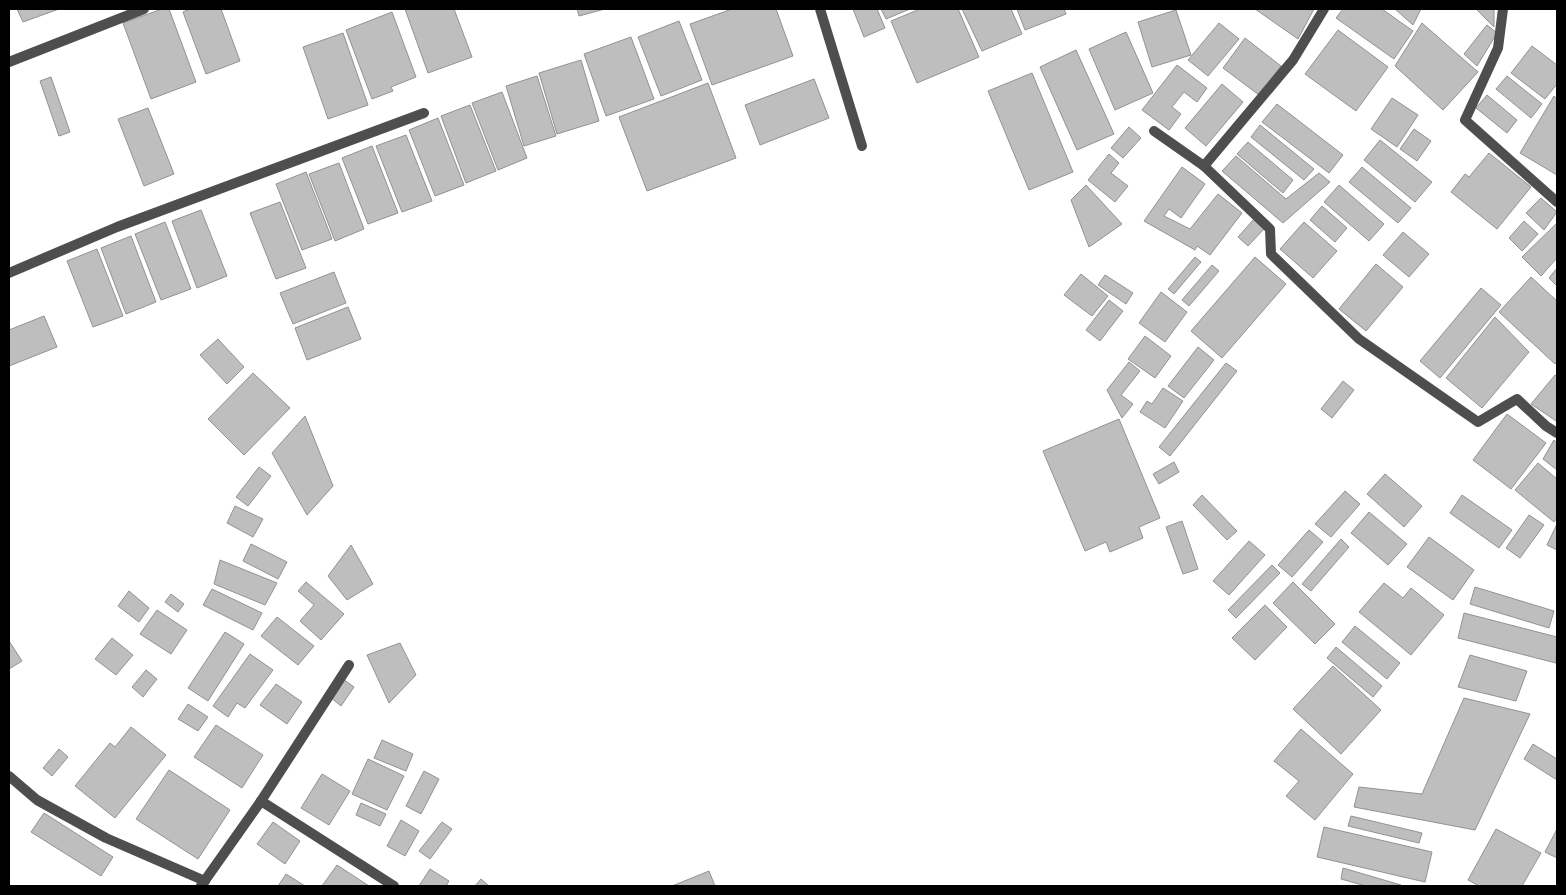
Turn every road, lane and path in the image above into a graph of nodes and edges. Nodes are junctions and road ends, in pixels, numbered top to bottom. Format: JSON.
{"nodes":[{"id":1,"x":144,"y":9,"type":"edge"},
{"id":2,"x":820,"y":9,"type":"edge"},
{"id":3,"x":1324,"y":9,"type":"edge"},
{"id":4,"x":1503,"y":9,"type":"edge"},
{"id":5,"x":9,"y":62,"type":"edge"},
{"id":6,"x":424,"y":113,"type":"dead end"},
{"id":7,"x":1154,"y":131,"type":"dead end"},
{"id":8,"x":862,"y":146,"type":"dead end"},
{"id":9,"x":1204,"y":166,"type":"junction"},
{"id":10,"x":1557,"y":202,"type":"edge"},
{"id":11,"x":9,"y":273,"type":"edge"},
{"id":12,"x":1557,"y":433,"type":"edge"},
{"id":13,"x":348,"y":665,"type":"dead end"},
{"id":14,"x":9,"y":776,"type":"edge"},
{"id":15,"x":261,"y":801,"type":"junction"},
{"id":16,"x":203,"y":884,"type":"edge"},
{"id":17,"x":394,"y":886,"type":"edge"}],
"edges":[{"from":1,"to":5,"type":"street"},
{"from":2,"to":8,"type":"street"},
{"from":3,"to":9,"type":"street"},
{"from":4,"to":10,"type":"street"},
{"from":6,"to":11,"type":"street"},
{"from":7,"to":9,"type":"street"},
{"from":9,"to":12,"type":"street"},
{"from":13,"to":15,"type":"street"},
{"from":14,"to":16,"type":"street"},
{"from":15,"to":16,"type":"street"},
{"from":15,"to":17,"type":"street"}]}
